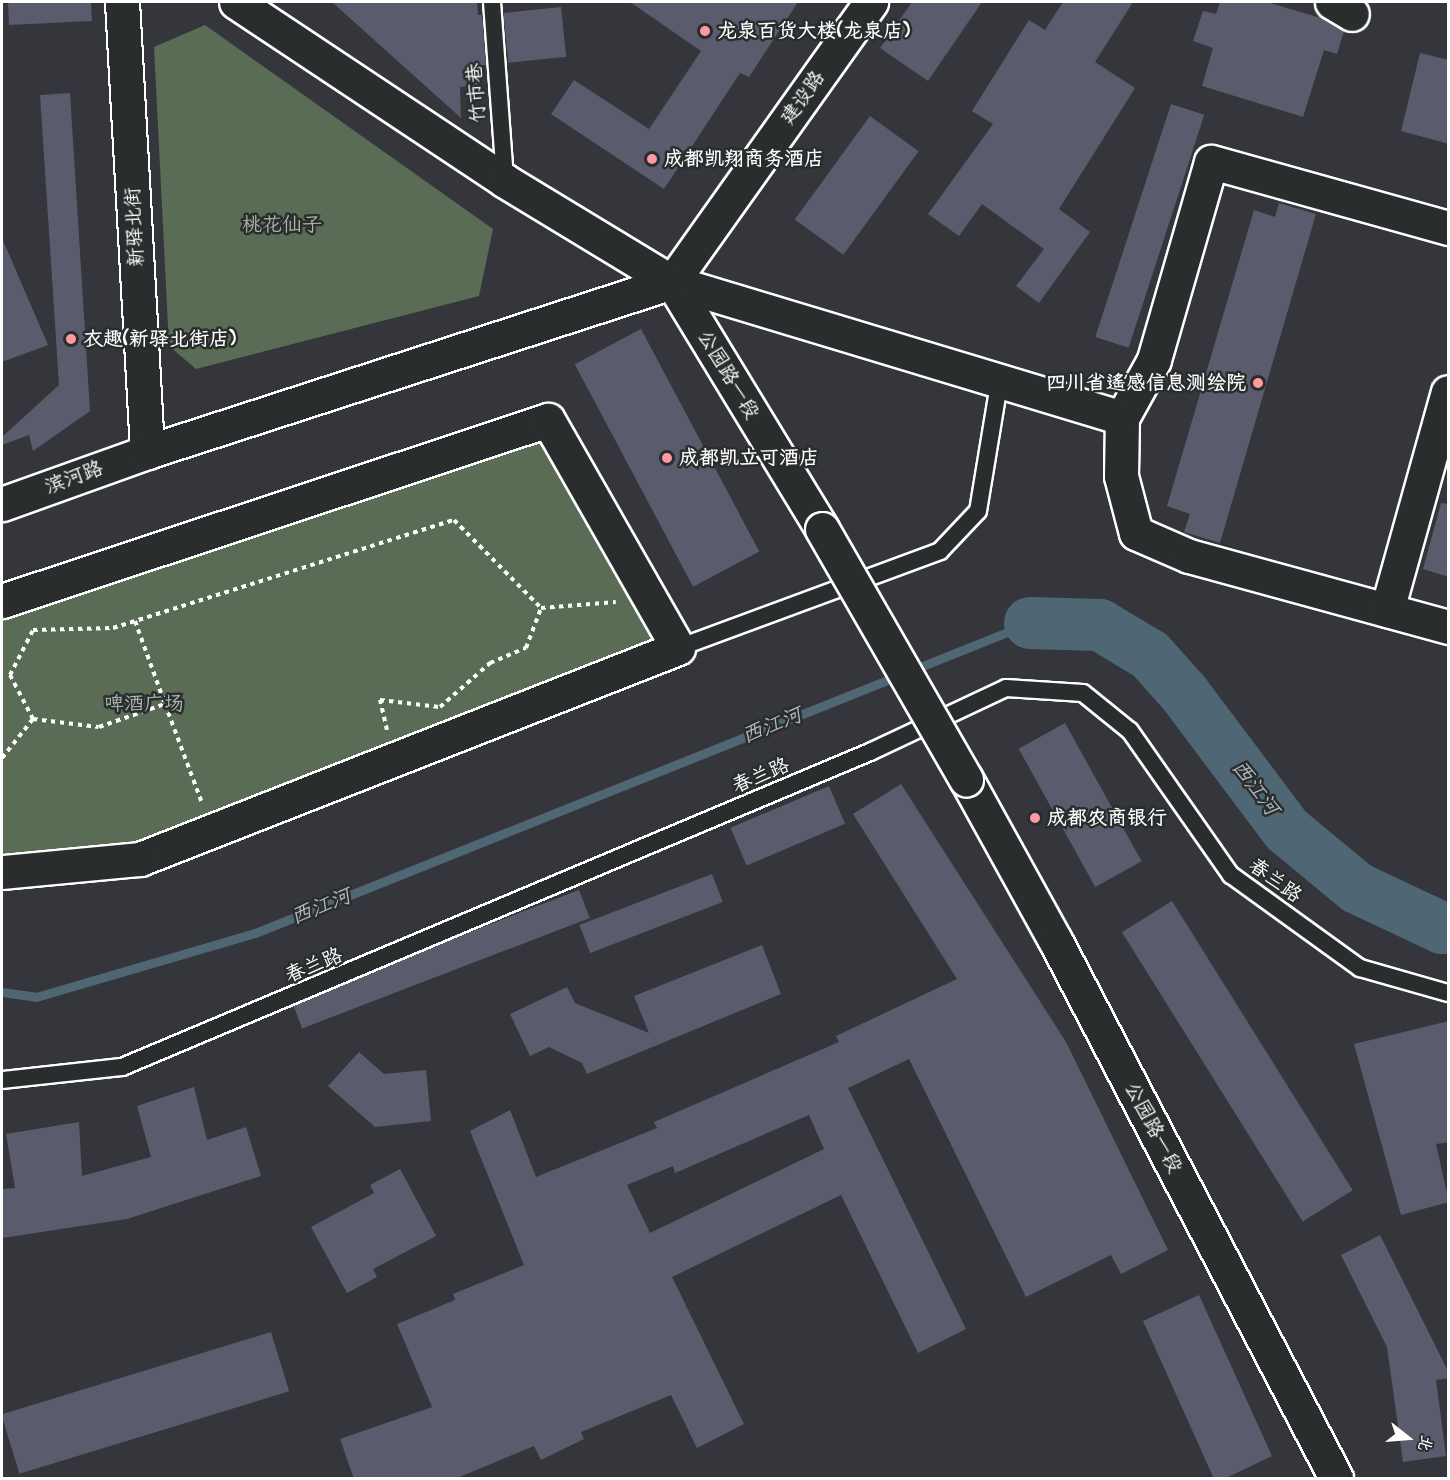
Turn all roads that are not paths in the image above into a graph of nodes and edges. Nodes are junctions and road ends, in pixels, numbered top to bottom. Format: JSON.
{"nodes":[{"id":1,"x":122,"y":2,"type":"edge"},
{"id":2,"x":236,"y":2,"type":"edge"},
{"id":3,"x":492,"y":2,"type":"edge"},
{"id":4,"x":872,"y":2,"type":"edge"},
{"id":5,"x":505,"y":181,"type":"junction"},
{"id":6,"x":1449,"y":228,"type":"edge"},
{"id":7,"x":672,"y":282,"type":"junction"},
{"id":8,"x":999,"y":384,"type":"junction"},
{"id":9,"x":1449,"y":392,"type":"edge"},
{"id":10,"x":1122,"y":418,"type":"junction"},
{"id":11,"x":147,"y":452,"type":"junction"},
{"id":12,"x":2,"y":504,"type":"edge"},
{"id":13,"x":2,"y":602,"type":"edge"},
{"id":14,"x":1387,"y":610,"type":"junction"},
{"id":15,"x":1449,"y":627,"type":"edge"},
{"id":16,"x":678,"y":648,"type":"junction"},
{"id":17,"x":2,"y":872,"type":"edge"},
{"id":18,"x":1449,"y":993,"type":"edge"},
{"id":19,"x":2,"y":1080,"type":"edge"},
{"id":20,"x":1336,"y":1479,"type":"edge"}],
"edges":[{"from":1,"to":11,"type":"street","name":"新驿北街"},
{"from":2,"to":5,"type":"street"},
{"from":3,"to":5,"type":"lane","name":"竹市巷"},
{"from":4,"to":7,"type":"street","name":"建设路"},
{"from":5,"to":7,"type":"street"},
{"from":6,"to":10,"type":"street"},
{"from":7,"to":8,"type":"street"},
{"from":7,"to":11,"type":"street","name":"滨河路"},
{"from":7,"to":20,"type":"street","name":"公园路一段","bridge":true},
{"from":8,"to":10,"type":"street"},
{"from":8,"to":16,"type":"lane"},
{"from":9,"to":14,"type":"street"},
{"from":10,"to":14,"type":"street"},
{"from":11,"to":12,"type":"street","name":"滨河路"},
{"from":13,"to":16,"type":"street"},
{"from":14,"to":15,"type":"street"},
{"from":16,"to":17,"type":"street"},
{"from":18,"to":19,"type":"lane","name":"春兰路"}]}
